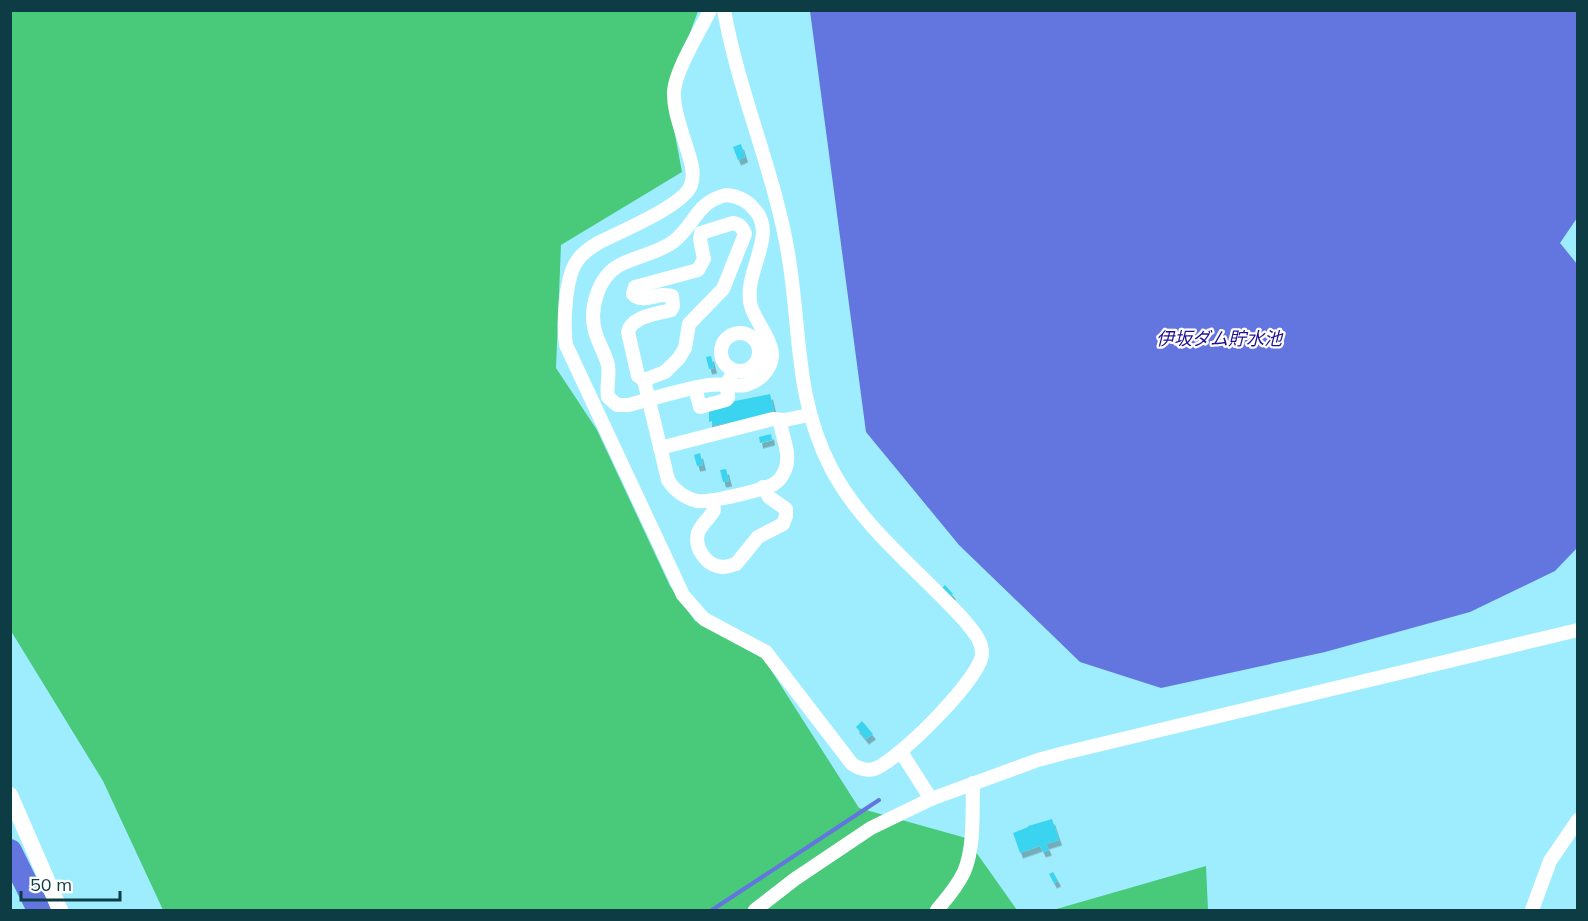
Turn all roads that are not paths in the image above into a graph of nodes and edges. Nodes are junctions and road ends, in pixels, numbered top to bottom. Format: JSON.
{"nodes":[{"id":1,"x":710,"y":10,"type":"edge"},
{"id":2,"x":724,"y":10,"type":"edge"},
{"id":3,"x":733,"y":370,"type":"dead end"},
{"id":4,"x":645,"y":382,"type":"junction"},
{"id":5,"x":727,"y":384,"type":"junction"},
{"id":6,"x":809,"y":415,"type":"junction"},
{"id":7,"x":780,"y":420,"type":"junction"},
{"id":8,"x":660,"y":448,"type":"junction"},
{"id":9,"x":763,"y":487,"type":"junction"},
{"id":10,"x":712,"y":501,"type":"junction"},
{"id":11,"x":1578,"y":630,"type":"edge"},
{"id":12,"x":901,"y":752,"type":"junction"},
{"id":13,"x":973,"y":783,"type":"junction"},
{"id":14,"x":10,"y":795,"type":"edge"},
{"id":15,"x":932,"y":798,"type":"junction"},
{"id":16,"x":1578,"y":820,"type":"edge"},
{"id":17,"x":60,"y":910,"type":"edge"},
{"id":18,"x":755,"y":910,"type":"edge"},
{"id":19,"x":937,"y":910,"type":"edge"},
{"id":20,"x":1532,"y":910,"type":"edge"}],
"edges":[{"from":1,"to":12,"type":"street"},
{"from":2,"to":6,"type":"street"},
{"from":3,"to":5,"type":"street"},
{"from":4,"to":4,"type":"street"},
{"from":4,"to":8,"type":"street"},
{"from":5,"to":5,"type":"street"},
{"from":6,"to":7,"type":"street"},
{"from":6,"to":12,"type":"street"},
{"from":7,"to":8,"type":"street"},
{"from":7,"to":9,"type":"street"},
{"from":8,"to":10,"type":"street"},
{"from":9,"to":10,"type":"street"},
{"from":9,"to":10,"type":"street"},
{"from":11,"to":13,"type":"street"},
{"from":12,"to":15,"type":"street"},
{"from":13,"to":15,"type":"street"},
{"from":13,"to":19,"type":"street"},
{"from":14,"to":17,"type":"main road"},
{"from":15,"to":18,"type":"street"},
{"from":16,"to":20,"type":"street"}]}
